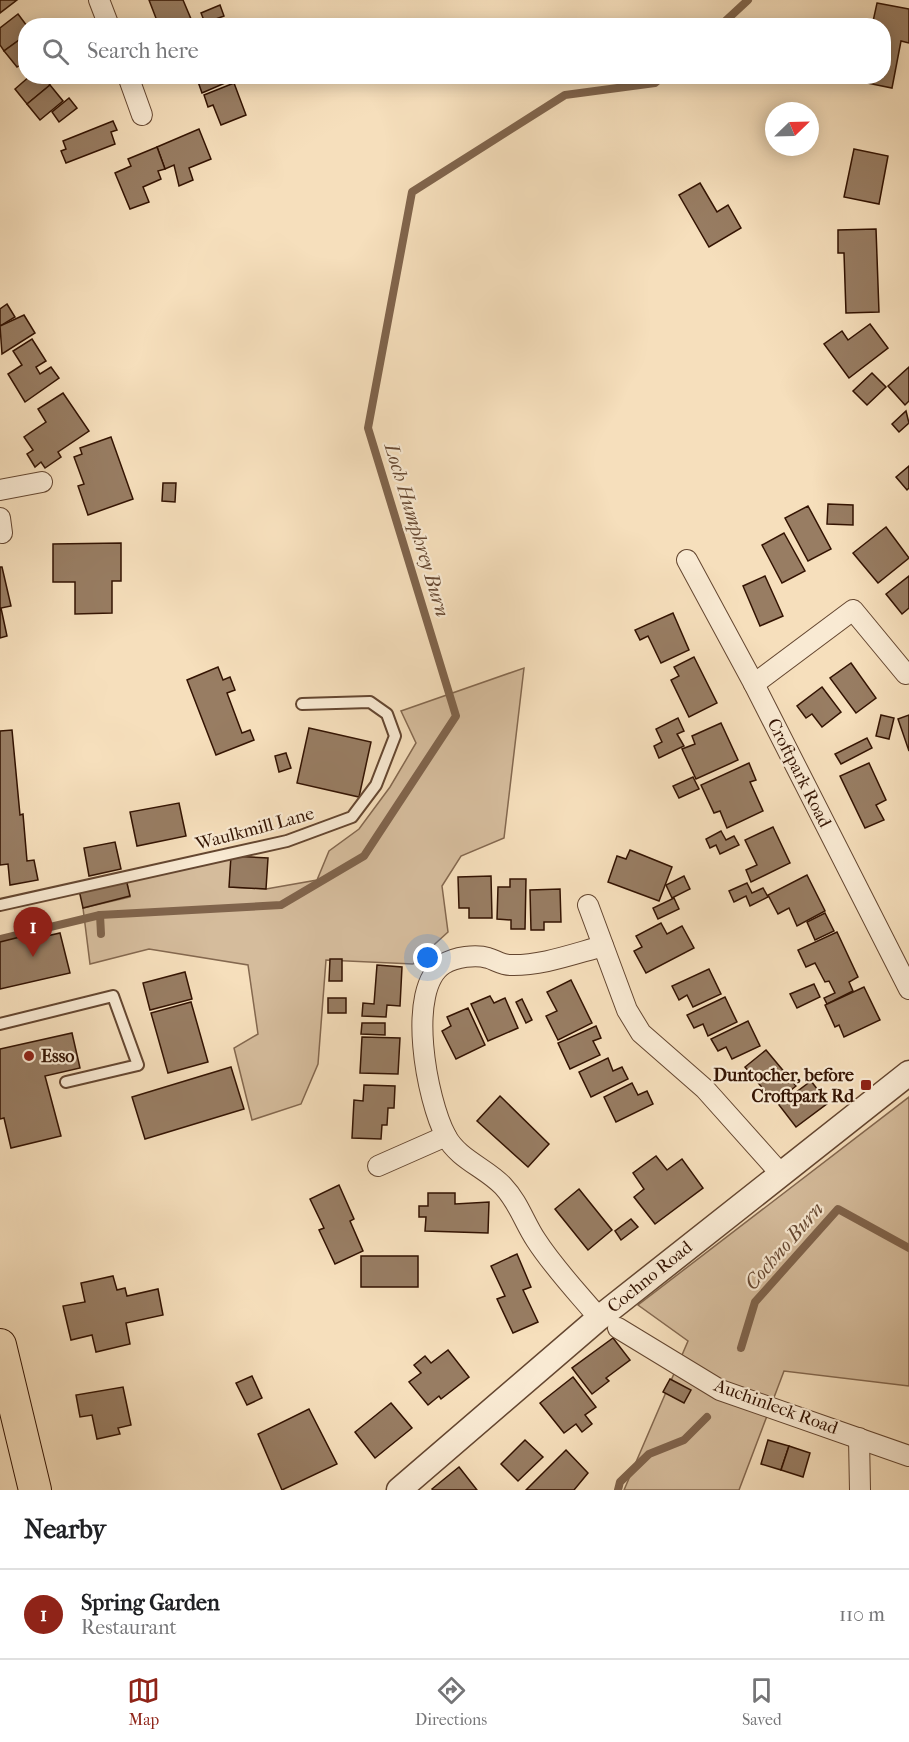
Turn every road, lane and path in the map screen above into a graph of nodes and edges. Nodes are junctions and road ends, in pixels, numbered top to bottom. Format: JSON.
{"nodes":[{"id":1,"x":99,"y":0,"type":"edge"},
{"id":2,"x":106,"y":18,"type":"edge"},
{"id":3,"x":131,"y":84,"type":"edge"},
{"id":4,"x":142,"y":115,"type":"dead end"},
{"id":5,"x":42,"y":482,"type":"dead end"},
{"id":6,"x":0,"y":490,"type":"edge"},
{"id":7,"x":687,"y":560,"type":"dead end"},
{"id":8,"x":906,"y":674,"type":"dead end"},
{"id":9,"x":754,"y":684,"type":"junction"},
{"id":10,"x":302,"y":704,"type":"dead end"},
{"id":11,"x":0,"y":905,"type":"edge"},
{"id":12,"x":588,"y":905,"type":"dead end"},
{"id":13,"x":603,"y":946,"type":"junction"},
{"id":14,"x":909,"y":989,"type":"edge"},
{"id":15,"x":0,"y":1024,"type":"edge"},
{"id":16,"x":909,"y":1073,"type":"edge"},
{"id":17,"x":66,"y":1082,"type":"dead end"},
{"id":18,"x":446,"y":1136,"type":"junction"},
{"id":19,"x":378,"y":1166,"type":"dead end"},
{"id":20,"x":780,"y":1173,"type":"junction"},
{"id":21,"x":608,"y":1323,"type":"junction"},
{"id":22,"x":0,"y":1345,"type":"edge"},
{"id":23,"x":859,"y":1438,"type":"junction"},
{"id":24,"x":909,"y":1456,"type":"edge"},
{"id":25,"x":35,"y":1490,"type":"edge"},
{"id":26,"x":399,"y":1490,"type":"edge"},
{"id":27,"x":860,"y":1490,"type":"edge"}],
"edges":[{"from":1,"to":2,"type":"street"},
{"from":3,"to":4,"type":"street"},
{"from":5,"to":6,"type":"street"},
{"from":7,"to":9,"type":"street","name":"Croftpark Road"},
{"from":8,"to":9,"type":"street"},
{"from":9,"to":14,"type":"street","name":"Croftpark Road"},
{"from":10,"to":11,"type":"lane","name":"Waulkmill Lane"},
{"from":12,"to":13,"type":"street"},
{"from":13,"to":18,"type":"street"},
{"from":13,"to":20,"type":"street"},
{"from":15,"to":17,"type":"lane"},
{"from":16,"to":20,"type":"street","name":"Cochno Road"},
{"from":18,"to":19,"type":"street"},
{"from":18,"to":21,"type":"street"},
{"from":20,"to":21,"type":"street","name":"Cochno Road"},
{"from":21,"to":23,"type":"street","name":"Auchinleck Road"},
{"from":21,"to":26,"type":"street","name":"Cochno Road"},
{"from":22,"to":25,"type":"main road"},
{"from":23,"to":24,"type":"street","name":"Auchinleck Road"},
{"from":23,"to":27,"type":"street"}]}
